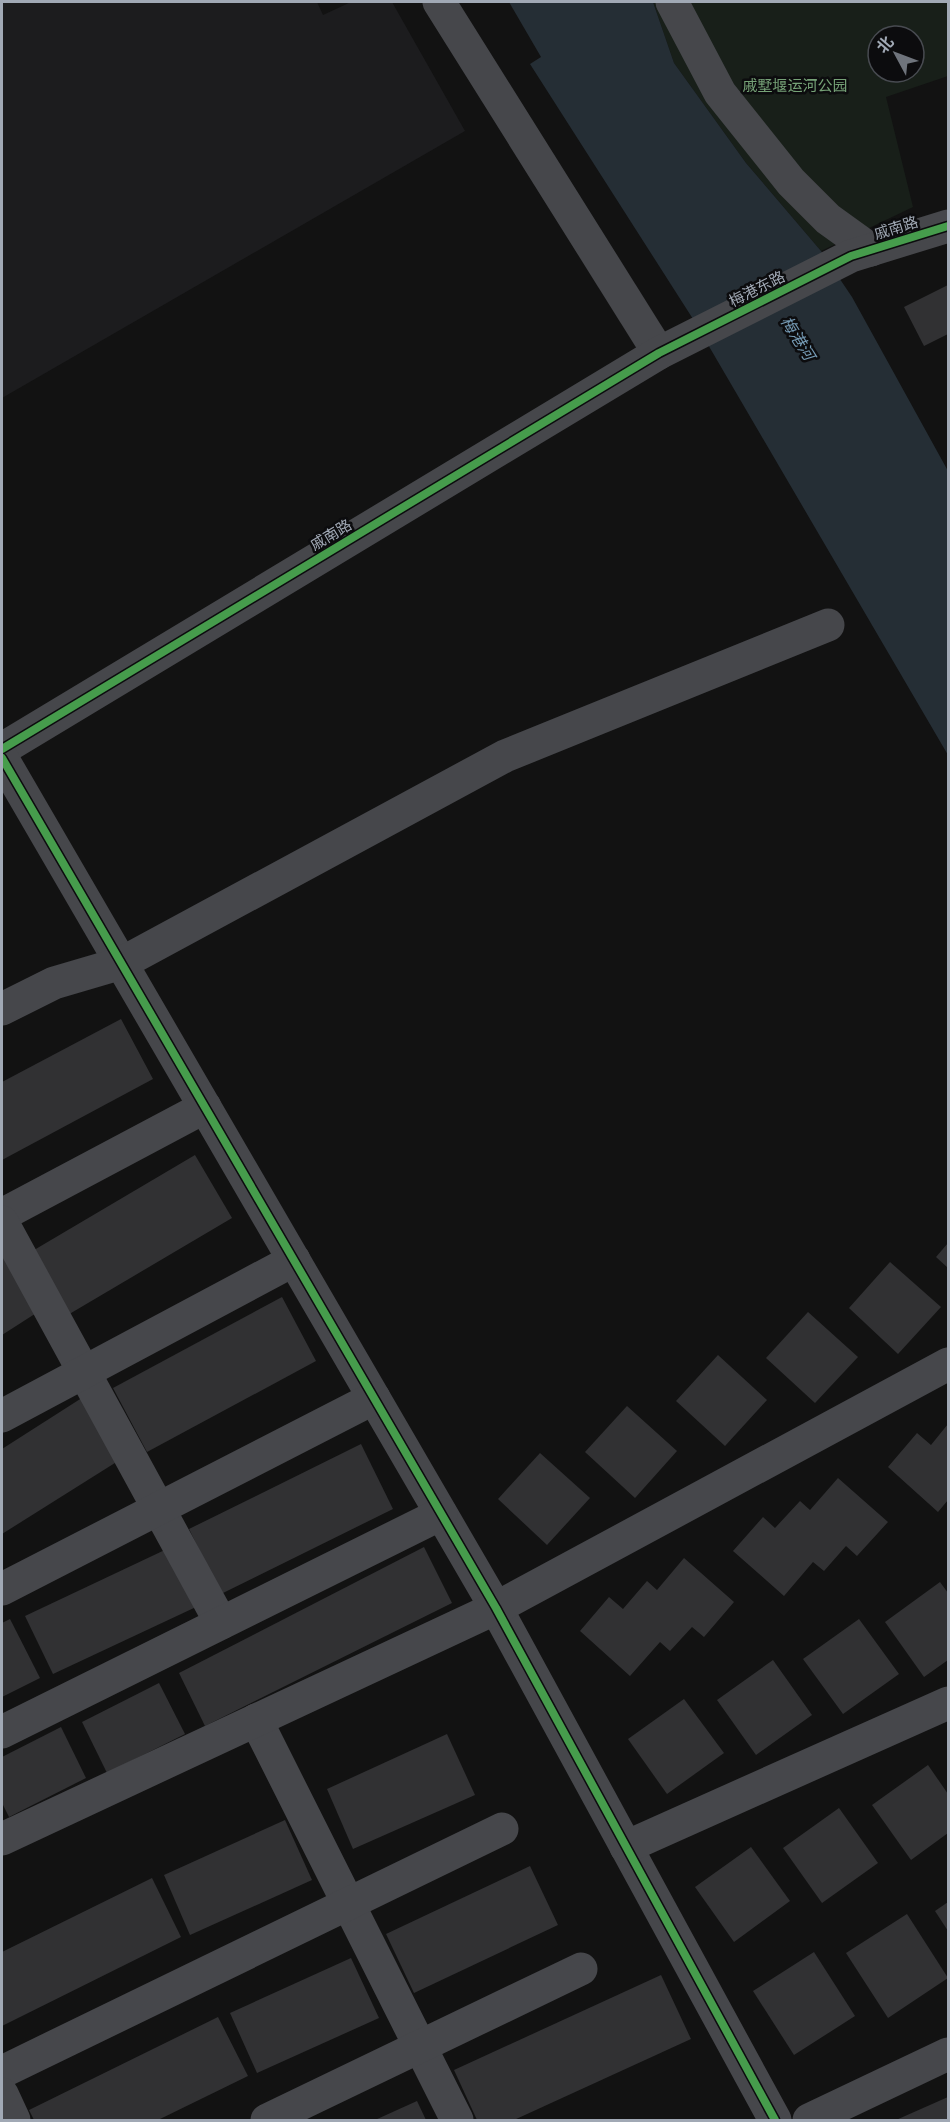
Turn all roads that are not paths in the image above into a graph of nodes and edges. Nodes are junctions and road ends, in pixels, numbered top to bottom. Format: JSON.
{"nodes":[{"id":1,"x":439,"y":2,"type":"edge"},
{"id":2,"x":672,"y":2,"type":"edge"},
{"id":3,"x":948,"y":226,"type":"edge"},
{"id":4,"x":861,"y":253,"type":"junction"},
{"id":5,"x":668,"y":349,"type":"junction"},
{"id":6,"x":828,"y":625,"type":"dead end"},
{"id":7,"x":2,"y":749,"type":"edge"},
{"id":8,"x":2,"y":758,"type":"edge"},
{"id":9,"x":122,"y":963,"type":"junction"},
{"id":10,"x":2,"y":1009,"type":"edge"},
{"id":11,"x":205,"y":1107,"type":"junction"},
{"id":12,"x":2,"y":1215,"type":"edge"},
{"id":13,"x":2,"y":1222,"type":"edge"},
{"id":14,"x":294,"y":1260,"type":"junction"},
{"id":15,"x":948,"y":1364,"type":"edge"},
{"id":16,"x":84,"y":1372,"type":"junction"},
{"id":17,"x":374,"y":1398,"type":"junction"},
{"id":18,"x":2,"y":1416,"type":"edge"},
{"id":19,"x":158,"y":1509,"type":"junction"},
{"id":20,"x":441,"y":1514,"type":"junction"},
{"id":21,"x":2,"y":1589,"type":"edge"},
{"id":22,"x":496,"y":1608,"type":"junction"},
{"id":23,"x":221,"y":1623,"type":"junction"},
{"id":24,"x":948,"y":1703,"type":"edge"},
{"id":25,"x":256,"y":1720,"type":"junction"},
{"id":26,"x":2,"y":1732,"type":"edge"},
{"id":27,"x":501,"y":1829,"type":"dead end"},
{"id":28,"x":2,"y":1839,"type":"edge"},
{"id":29,"x":626,"y":1847,"type":"junction"},
{"id":30,"x":348,"y":1903,"type":"junction"},
{"id":31,"x":581,"y":1969,"type":"dead end"},
{"id":32,"x":420,"y":2047,"type":"junction"},
{"id":33,"x":948,"y":2054,"type":"edge"},
{"id":34,"x":2,"y":2072,"type":"edge"},
{"id":35,"x":2,"y":2094,"type":"edge"},
{"id":36,"x":14,"y":2121,"type":"edge"},
{"id":37,"x":267,"y":2121,"type":"edge"},
{"id":38,"x":457,"y":2121,"type":"edge"},
{"id":39,"x":775,"y":2121,"type":"edge"},
{"id":40,"x":809,"y":2121,"type":"edge"}],
"edges":[{"from":1,"to":5,"type":"street"},
{"from":2,"to":4,"type":"street"},
{"from":3,"to":4,"type":"street","name":"戚南路"},
{"from":4,"to":5,"type":"street","name":"梅港东路"},
{"from":5,"to":7,"type":"street","name":"戚南路"},
{"from":6,"to":9,"type":"street"},
{"from":8,"to":9,"type":"street"},
{"from":9,"to":10,"type":"street"},
{"from":9,"to":11,"type":"street"},
{"from":11,"to":12,"type":"street"},
{"from":11,"to":14,"type":"street"},
{"from":13,"to":16,"type":"street"},
{"from":14,"to":16,"type":"street"},
{"from":14,"to":17,"type":"street"},
{"from":15,"to":22,"type":"street"},
{"from":16,"to":18,"type":"street"},
{"from":16,"to":19,"type":"street"},
{"from":17,"to":19,"type":"street"},
{"from":17,"to":20,"type":"street"},
{"from":19,"to":21,"type":"street"},
{"from":19,"to":23,"type":"street"},
{"from":20,"to":22,"type":"street"},
{"from":20,"to":23,"type":"street"},
{"from":22,"to":25,"type":"street"},
{"from":22,"to":29,"type":"street"},
{"from":23,"to":26,"type":"street"},
{"from":24,"to":29,"type":"street"},
{"from":25,"to":28,"type":"street"},
{"from":25,"to":30,"type":"street"},
{"from":27,"to":30,"type":"street"},
{"from":29,"to":39,"type":"street"},
{"from":30,"to":32,"type":"street"},
{"from":30,"to":34,"type":"street"},
{"from":31,"to":32,"type":"street"},
{"from":32,"to":37,"type":"street"},
{"from":32,"to":38,"type":"street"},
{"from":33,"to":40,"type":"street"},
{"from":35,"to":36,"type":"street"}]}
